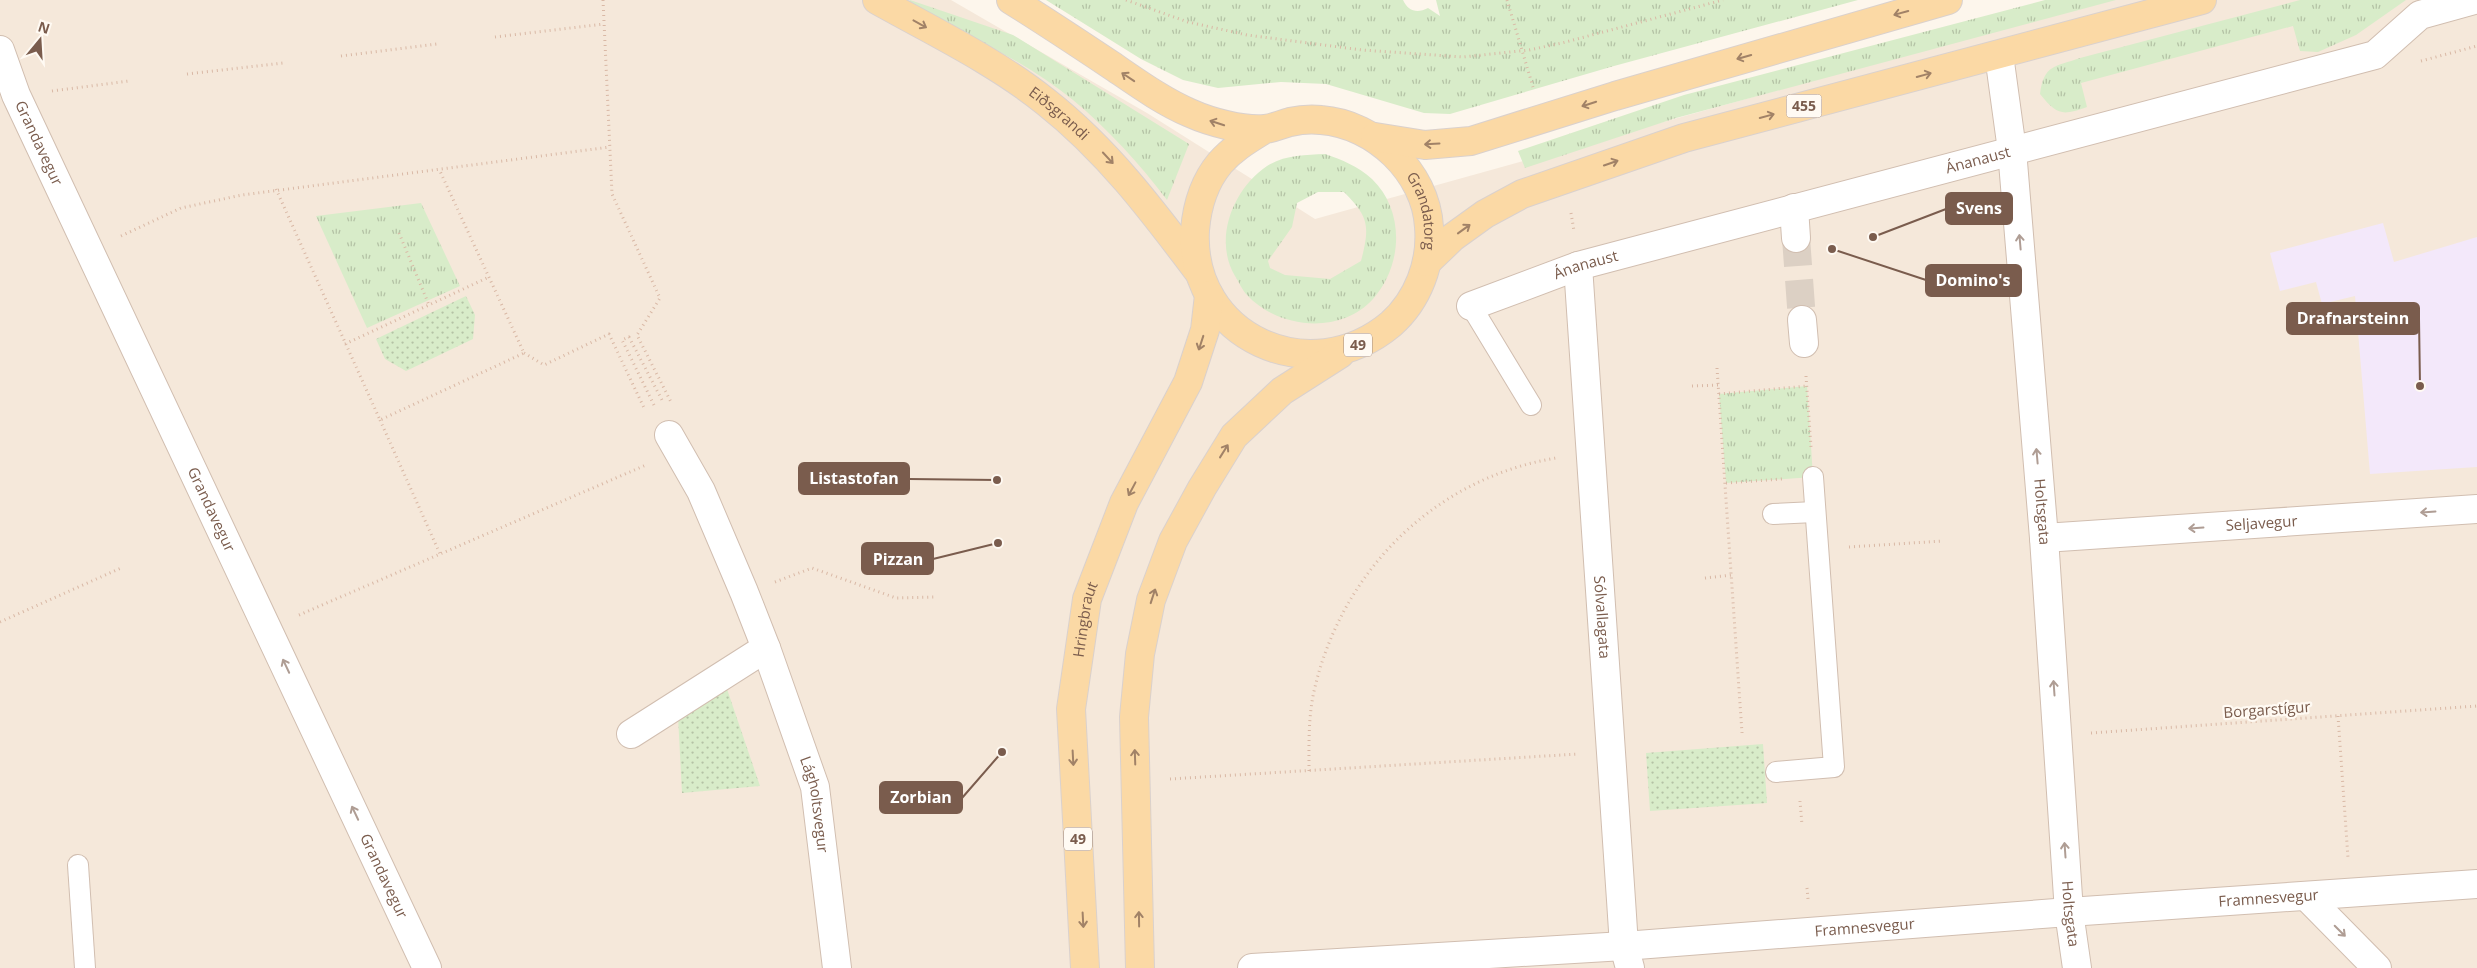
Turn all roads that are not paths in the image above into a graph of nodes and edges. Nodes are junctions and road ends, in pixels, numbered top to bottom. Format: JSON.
{"nodes":[{"id":1,"x":877,"y":0,"type":"edge"},
{"id":2,"x":1012,"y":0,"type":"edge"},
{"id":3,"x":1948,"y":0,"type":"edge"},
{"id":4,"x":2202,"y":0,"type":"edge"},
{"id":5,"x":2474,"y":0,"type":"edge"},
{"id":6,"x":0,"y":50,"type":"edge"},
{"id":7,"x":1999,"y":55,"type":"junction"},
{"id":8,"x":1266,"y":129,"type":"junction"},
{"id":9,"x":1375,"y":137,"type":"junction"},
{"id":10,"x":2012,"y":150,"type":"junction"},
{"id":11,"x":1794,"y":208,"type":"junction"},
{"id":12,"x":1796,"y":238,"type":"tunnel mouth"},
{"id":13,"x":1428,"y":262,"type":"junction"},
{"id":14,"x":1578,"y":266,"type":"junction"},
{"id":15,"x":1205,"y":284,"type":"junction"},
{"id":16,"x":1472,"y":306,"type":"joint"},
{"id":17,"x":1347,"y":350,"type":"junction"},
{"id":18,"x":1531,"y":404,"type":"dead end"},
{"id":19,"x":671,"y":432,"type":"road end"},
{"id":20,"x":1813,"y":477,"type":"road end"},
{"id":21,"x":2477,"y":509,"type":"edge"},
{"id":22,"x":1815,"y":512,"type":"junction"},
{"id":23,"x":1773,"y":514,"type":"dead end"},
{"id":24,"x":2044,"y":538,"type":"junction"},
{"id":25,"x":766,"y":648,"type":"junction"},
{"id":26,"x":631,"y":734,"type":"dead end"},
{"id":27,"x":1776,"y":772,"type":"dead end"},
{"id":28,"x":78,"y":864,"type":"dead end"},
{"id":29,"x":2477,"y":884,"type":"edge"},
{"id":30,"x":2306,"y":896,"type":"junction"},
{"id":31,"x":2069,"y":912,"type":"junction"},
{"id":32,"x":1627,"y":957,"type":"edge"},
{"id":33,"x":86,"y":968,"type":"edge"},
{"id":34,"x":427,"y":968,"type":"edge"},
{"id":35,"x":836,"y":968,"type":"edge"},
{"id":36,"x":1085,"y":968,"type":"edge"},
{"id":37,"x":1140,"y":968,"type":"edge"},
{"id":38,"x":1252,"y":968,"type":"edge"},
{"id":39,"x":2077,"y":968,"type":"edge"},
{"id":40,"x":2377,"y":968,"type":"edge"}],
"edges":[{"from":1,"to":15,"type":"main road","name":"Eiðsgrandi","number":"49","one_way":true},
{"from":8,"to":2,"type":"main road","number":"49","one_way":true},
{"from":3,"to":9,"type":"main road","one_way":true},
{"from":4,"to":7,"type":"main road","number":"455"},
{"from":5,"to":10,"type":"street","name":"Ánanaust"},
{"from":34,"to":6,"type":"street","name":"Grandavegur","one_way":true},
{"from":7,"to":10,"type":"street","name":"Holtsgata"},
{"from":13,"to":7,"type":"main road","number":"455","one_way":true},
{"from":8,"to":9,"type":"main road","name":"Grandatorg","number":"49"},
{"from":8,"to":15,"type":"main road","name":"Grandatorg","number":"49"},
{"from":9,"to":13,"type":"main road","name":"Grandatorg","number":"49"},
{"from":10,"to":11,"type":"street","name":"Ánanaust"},
{"from":24,"to":10,"type":"street","name":"Holtsgata","one_way":true},
{"from":11,"to":12,"type":"street"},
{"from":11,"to":14,"type":"street","name":"Ánanaust"},
{"from":13,"to":17,"type":"main road","name":"Grandatorg","number":"49"},
{"from":14,"to":16,"type":"street","name":"Ánanaust"},
{"from":14,"to":32,"type":"street","name":"Sólvallagata"},
{"from":15,"to":17,"type":"main road","name":"Grandatorg","number":"49"},
{"from":15,"to":36,"type":"main road","name":"Hringbraut","number":"49","one_way":true},
{"from":16,"to":18,"type":"lane"},
{"from":37,"to":17,"type":"main road","number":"49","one_way":true},
{"from":19,"to":25,"type":"street","name":"Lágholtsvegur"},
{"from":20,"to":22,"type":"lane"},
{"from":21,"to":24,"type":"street","name":"Seljavegur","one_way":true},
{"from":22,"to":23,"type":"lane"},
{"from":22,"to":27,"type":"lane"},
{"from":31,"to":24,"type":"street","name":"Holtsgata","one_way":true},
{"from":25,"to":26,"type":"street"},
{"from":25,"to":35,"type":"street","name":"Lágholtsvegur"},
{"from":28,"to":33,"type":"lane"},
{"from":29,"to":30,"type":"street","name":"Framnesvegur"},
{"from":30,"to":31,"type":"street","name":"Framnesvegur"},
{"from":30,"to":40,"type":"street","one_way":true},
{"from":31,"to":32,"type":"street","name":"Framnesvegur"},
{"from":31,"to":39,"type":"street","name":"Holtsgata"},
{"from":32,"to":38,"type":"street","name":"Framnesvegur"}]}
